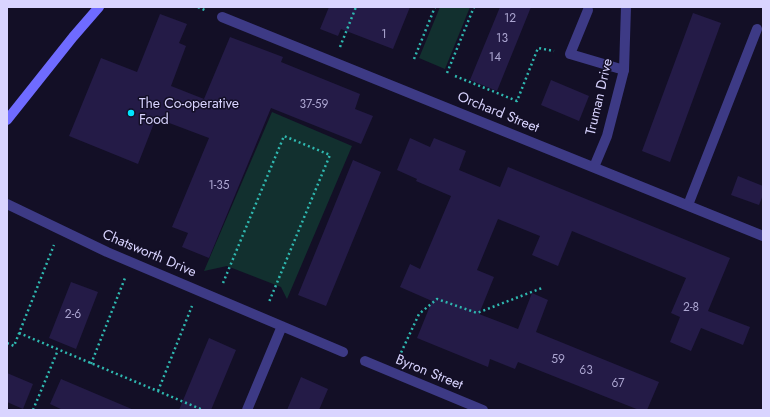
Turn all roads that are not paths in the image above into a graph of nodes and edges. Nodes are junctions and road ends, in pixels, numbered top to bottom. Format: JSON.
{"nodes":[{"id":1,"x":99,"y":7,"type":"edge"},
{"id":2,"x":626,"y":7,"type":"edge"},
{"id":3,"x":588,"y":10,"type":"dead end"},
{"id":4,"x":222,"y":17,"type":"dead end"},
{"id":5,"x":757,"y":29,"type":"dead end"},
{"id":6,"x":624,"y":70,"type":"junction"},
{"id":7,"x":7,"y":120,"type":"edge"},
{"id":8,"x":594,"y":167,"type":"junction"},
{"id":9,"x":7,"y":204,"type":"edge"},
{"id":10,"x":688,"y":205,"type":"junction"},
{"id":11,"x":763,"y":236,"type":"edge"},
{"id":12,"x":282,"y":326,"type":"junction"},
{"id":13,"x":343,"y":352,"type":"dead end"},
{"id":14,"x":365,"y":361,"type":"dead end"},
{"id":15,"x":247,"y":410,"type":"edge"},
{"id":16,"x":482,"y":410,"type":"edge"}],
"edges":[{"from":1,"to":7,"type":"main road"},
{"from":2,"to":6,"type":"street","name":"Truman Drive"},
{"from":3,"to":6,"type":"street"},
{"from":4,"to":8,"type":"street","name":"Orchard Street"},
{"from":5,"to":10,"type":"street"},
{"from":6,"to":8,"type":"street","name":"Truman Drive"},
{"from":8,"to":10,"type":"street","name":"Orchard Street"},
{"from":9,"to":12,"type":"street","name":"Chatsworth Drive"},
{"from":10,"to":11,"type":"street","name":"Orchard Street"},
{"from":12,"to":13,"type":"street","name":"Chatsworth Drive"},
{"from":12,"to":15,"type":"street"},
{"from":14,"to":16,"type":"street","name":"Byron Street"}]}
